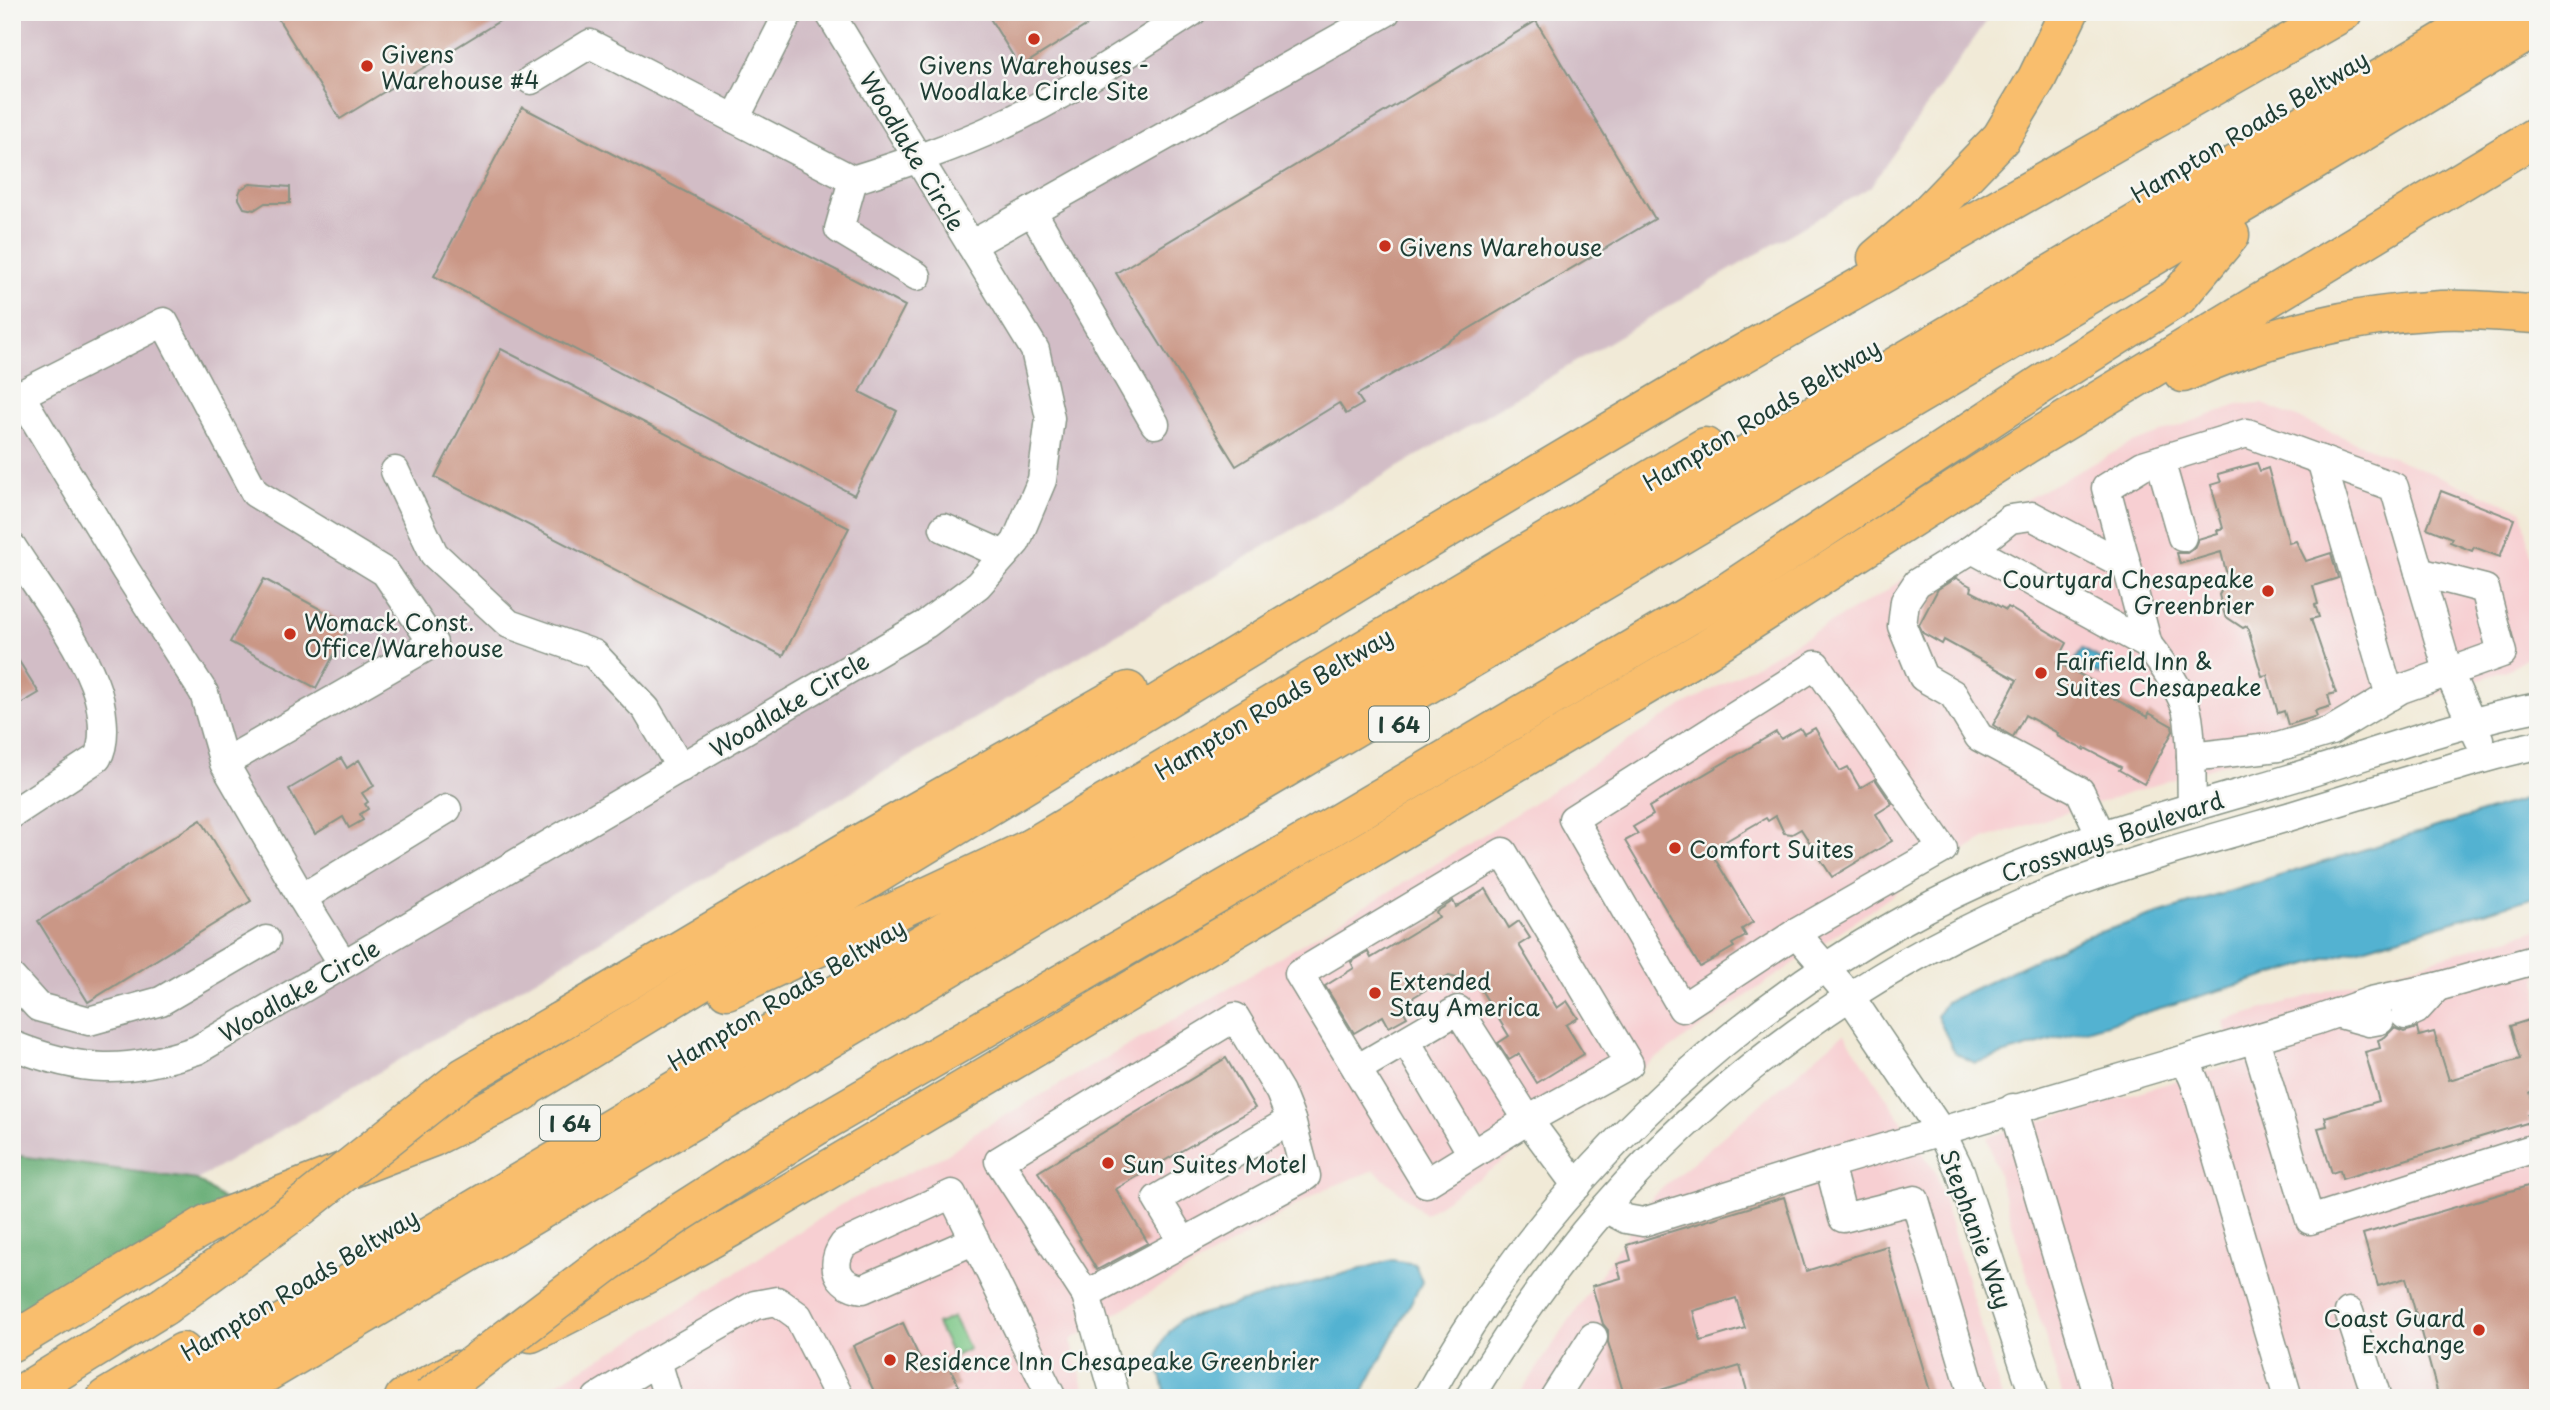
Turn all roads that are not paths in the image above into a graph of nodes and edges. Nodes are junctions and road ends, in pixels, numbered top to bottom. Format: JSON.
{"nodes":[{"id":1,"x":789,"y":12,"type":"edge"},
{"id":2,"x":829,"y":12,"type":"edge"},
{"id":3,"x":1192,"y":12,"type":"edge"},
{"id":4,"x":1386,"y":12,"type":"edge"},
{"id":5,"x":2069,"y":12,"type":"edge"},
{"id":6,"x":2343,"y":12,"type":"edge"},
{"id":7,"x":2442,"y":12,"type":"edge"},
{"id":8,"x":2493,"y":12,"type":"edge"},
{"id":9,"x":2538,"y":26,"type":"edge"},
{"id":10,"x":2538,"y":51,"type":"edge"},
{"id":11,"x":531,"y":80,"type":"dead end"},
{"id":12,"x":735,"y":119,"type":"junction"},
{"id":13,"x":2538,"y":135,"type":"edge"},
{"id":14,"x":918,"y":158,"type":"junction"},
{"id":15,"x":853,"y":180,"type":"junction"},
{"id":16,"x":1032,"y":211,"type":"junction"},
{"id":17,"x":2230,"y":235,"type":"junction"},
{"id":18,"x":971,"y":245,"type":"junction"},
{"id":19,"x":916,"y":276,"type":"dead end"},
{"id":20,"x":2538,"y":314,"type":"edge"},
{"id":21,"x":1709,"y":373,"type":"junction"},
{"id":22,"x":1156,"y":424,"type":"dead end"},
{"id":23,"x":2025,"y":445,"type":"junction"},
{"id":24,"x":2160,"y":460,"type":"junction"},
{"id":25,"x":2321,"y":460,"type":"junction"},
{"id":26,"x":395,"y":471,"type":"dead end"},
{"id":27,"x":944,"y":528,"type":"dead end"},
{"id":28,"x":2182,"y":537,"type":"dead end"},
{"id":29,"x":12,"y":547,"type":"edge"},
{"id":30,"x":1972,"y":549,"type":"junction"},
{"id":31,"x":1004,"y":555,"type":"junction"},
{"id":32,"x":2127,"y":566,"type":"junction"},
{"id":33,"x":2419,"y":572,"type":"junction"},
{"id":34,"x":1372,"y":573,"type":"junction"},
{"id":35,"x":2148,"y":645,"type":"junction"},
{"id":36,"x":2448,"y":671,"type":"junction"},
{"id":37,"x":2390,"y":696,"type":"junction"},
{"id":38,"x":2538,"y":707,"type":"edge"},
{"id":39,"x":2472,"y":724,"type":"junction"},
{"id":40,"x":2538,"y":745,"type":"edge"},
{"id":41,"x":2191,"y":757,"type":"junction"},
{"id":42,"x":2488,"y":757,"type":"junction"},
{"id":43,"x":224,"y":762,"type":"junction"},
{"id":44,"x":681,"y":768,"type":"junction"},
{"id":45,"x":2192,"y":808,"type":"junction"},
{"id":46,"x":447,"y":809,"type":"dead end"},
{"id":47,"x":12,"y":814,"type":"edge"},
{"id":48,"x":2101,"y":835,"type":"junction"},
{"id":49,"x":1033,"y":847,"type":"junction"},
{"id":50,"x":302,"y":898,"type":"junction"},
{"id":51,"x":1796,"y":933,"type":"junction"},
{"id":52,"x":266,"y":940,"type":"dead end"},
{"id":53,"x":2538,"y":959,"type":"edge"},
{"id":54,"x":344,"y":964,"type":"junction"},
{"id":55,"x":1825,"y":968,"type":"junction"},
{"id":56,"x":12,"y":978,"type":"edge"},
{"id":57,"x":2437,"y":987,"type":"junction"},
{"id":58,"x":1849,"y":995,"type":"junction"},
{"id":59,"x":2336,"y":1013,"type":"junction"},
{"id":60,"x":2255,"y":1039,"type":"junction"},
{"id":61,"x":1406,"y":1041,"type":"junction"},
{"id":62,"x":12,"y":1045,"type":"edge"},
{"id":63,"x":2169,"y":1064,"type":"junction"},
{"id":64,"x":1357,"y":1069,"type":"junction"},
{"id":65,"x":499,"y":1104,"type":"junction"},
{"id":66,"x":2013,"y":1108,"type":"junction"},
{"id":67,"x":1291,"y":1120,"type":"junction"},
{"id":68,"x":1528,"y":1120,"type":"junction"},
{"id":69,"x":1940,"y":1130,"type":"junction"},
{"id":70,"x":2538,"y":1147,"type":"edge"},
{"id":71,"x":1472,"y":1154,"type":"junction"},
{"id":72,"x":1829,"y":1164,"type":"junction"},
{"id":73,"x":1577,"y":1186,"type":"junction"},
{"id":74,"x":1605,"y":1208,"type":"junction"},
{"id":75,"x":975,"y":1240,"type":"junction"},
{"id":76,"x":1183,"y":1242,"type":"junction"},
{"id":77,"x":1086,"y":1295,"type":"junction"},
{"id":78,"x":2348,"y":1312,"type":"dead end"},
{"id":79,"x":1593,"y":1337,"type":"dead end"},
{"id":80,"x":12,"y":1342,"type":"edge"},
{"id":81,"x":657,"y":1362,"type":"junction"},
{"id":82,"x":1563,"y":1395,"type":"edge"},
{"id":83,"x":15,"y":1398,"type":"edge"},
{"id":84,"x":106,"y":1398,"type":"edge"},
{"id":85,"x":156,"y":1398,"type":"edge"},
{"id":86,"x":225,"y":1398,"type":"edge"},
{"id":87,"x":261,"y":1398,"type":"edge"},
{"id":88,"x":404,"y":1398,"type":"edge"},
{"id":89,"x":429,"y":1398,"type":"edge"},
{"id":90,"x":597,"y":1398,"type":"edge"},
{"id":91,"x":668,"y":1398,"type":"edge"},
{"id":92,"x":840,"y":1398,"type":"edge"},
{"id":93,"x":1052,"y":1398,"type":"edge"},
{"id":94,"x":1116,"y":1398,"type":"edge"},
{"id":95,"x":1427,"y":1398,"type":"edge"},
{"id":96,"x":1469,"y":1398,"type":"edge"},
{"id":97,"x":1974,"y":1398,"type":"edge"},
{"id":98,"x":2035,"y":1398,"type":"edge"},
{"id":99,"x":2099,"y":1398,"type":"edge"},
{"id":100,"x":2288,"y":1398,"type":"edge"},
{"id":101,"x":2377,"y":1398,"type":"edge"}],
"edges":[{"from":1,"to":12,"type":"street"},
{"from":2,"to":14,"type":"street","name":"Woodlake Circle"},
{"from":3,"to":14,"type":"street"},
{"from":4,"to":16,"type":"street"},
{"from":5,"to":21,"type":"highway"},
{"from":6,"to":21,"type":"highway"},
{"from":7,"to":49,"type":"highway","name":"Hampton Roads Beltway","number":"I 64"},
{"from":8,"to":85,"type":"highway"},
{"from":9,"to":86,"type":"highway"},
{"from":10,"to":17,"type":"highway","number":"I 64"},
{"from":11,"to":12,"type":"street"},
{"from":12,"to":15,"type":"street"},
{"from":13,"to":23,"type":"highway"},
{"from":14,"to":15,"type":"street"},
{"from":14,"to":18,"type":"street","name":"Woodlake Circle"},
{"from":15,"to":19,"type":"street"},
{"from":16,"to":18,"type":"street"},
{"from":16,"to":22,"type":"street"},
{"from":17,"to":87,"type":"highway","number":"I 64"},
{"from":17,"to":89,"type":"highway","bridge":true},
{"from":18,"to":31,"type":"street","name":"Woodlake Circle"},
{"from":20,"to":23,"type":"highway"},
{"from":21,"to":34,"type":"highway"},
{"from":23,"to":88,"type":"highway"},
{"from":24,"to":25,"type":"street"},
{"from":24,"to":28,"type":"street"},
{"from":24,"to":32,"type":"street"},
{"from":25,"to":33,"type":"street"},
{"from":25,"to":37,"type":"street"},
{"from":26,"to":44,"type":"street"},
{"from":27,"to":31,"type":"street"},
{"from":29,"to":47,"type":"street"},
{"from":30,"to":32,"type":"street"},
{"from":30,"to":35,"type":"street"},
{"from":30,"to":48,"type":"street"},
{"from":31,"to":44,"type":"street","name":"Woodlake Circle"},
{"from":32,"to":35,"type":"street"},
{"from":33,"to":36,"type":"street"},
{"from":33,"to":36,"type":"street"},
{"from":34,"to":65,"type":"highway"},
{"from":34,"to":83,"type":"highway","bridge":true},
{"from":35,"to":41,"type":"street"},
{"from":36,"to":37,"type":"street"},
{"from":36,"to":39,"type":"street"},
{"from":37,"to":41,"type":"street"},
{"from":38,"to":39,"type":"street","name":"Crossways Boulevard"},
{"from":39,"to":42,"type":"street"},
{"from":39,"to":45,"type":"street","name":"Crossways Boulevard"},
{"from":40,"to":42,"type":"street","name":"Crossways Boulevard"},
{"from":41,"to":45,"type":"street"},
{"from":42,"to":58,"type":"street","name":"Crossways Boulevard"},
{"from":43,"to":43,"type":"street"},
{"from":43,"to":50,"type":"street"},
{"from":44,"to":54,"type":"street","name":"Woodlake Circle"},
{"from":45,"to":48,"type":"street","name":"Crossways Boulevard"},
{"from":46,"to":50,"type":"street"},
{"from":48,"to":55,"type":"street","name":"Crossways Boulevard"},
{"from":49,"to":65,"type":"highway"},
{"from":49,"to":84,"type":"highway","name":"Hampton Roads Beltway","number":"I 64"},
{"from":50,"to":54,"type":"street"},
{"from":51,"to":51,"type":"street"},
{"from":51,"to":55,"type":"street","name":"Stephanie Way"},
{"from":52,"to":56,"type":"street"},
{"from":53,"to":57,"type":"street"},
{"from":54,"to":62,"type":"street","name":"Woodlake Circle"},
{"from":55,"to":58,"type":"street","name":"Stephanie Way"},
{"from":55,"to":73,"type":"street","name":"Crossways Boulevard"},
{"from":57,"to":59,"type":"street"},
{"from":57,"to":59,"type":"street"},
{"from":58,"to":69,"type":"street","name":"Stephanie Way"},
{"from":58,"to":74,"type":"street","name":"Crossways Boulevard"},
{"from":59,"to":60,"type":"street"},
{"from":60,"to":63,"type":"street"},
{"from":60,"to":70,"type":"street"},
{"from":61,"to":64,"type":"street"},
{"from":61,"to":68,"type":"street"},
{"from":61,"to":71,"type":"street"},
{"from":63,"to":66,"type":"street"},
{"from":63,"to":100,"type":"street"},
{"from":64,"to":68,"type":"street"},
{"from":64,"to":71,"type":"street"},
{"from":65,"to":80,"type":"highway"},
{"from":66,"to":69,"type":"street"},
{"from":66,"to":99,"type":"street"},
{"from":67,"to":76,"type":"street"},
{"from":67,"to":76,"type":"street"},
{"from":67,"to":77,"type":"street"},
{"from":68,"to":71,"type":"street"},
{"from":68,"to":73,"type":"street"},
{"from":69,"to":72,"type":"street"},
{"from":69,"to":98,"type":"street","name":"Stephanie Way"},
{"from":72,"to":74,"type":"street"},
{"from":72,"to":97,"type":"street"},
{"from":73,"to":95,"type":"street","name":"Crossways Boulevard"},
{"from":74,"to":96,"type":"street","name":"Crossways Boulevard"},
{"from":75,"to":75,"type":"street"},
{"from":75,"to":93,"type":"street"},
{"from":76,"to":77,"type":"street"},
{"from":77,"to":94,"type":"street"},
{"from":78,"to":101,"type":"street"},
{"from":79,"to":82,"type":"street"},
{"from":81,"to":90,"type":"street"},
{"from":81,"to":91,"type":"street"},
{"from":81,"to":92,"type":"street"}]}
